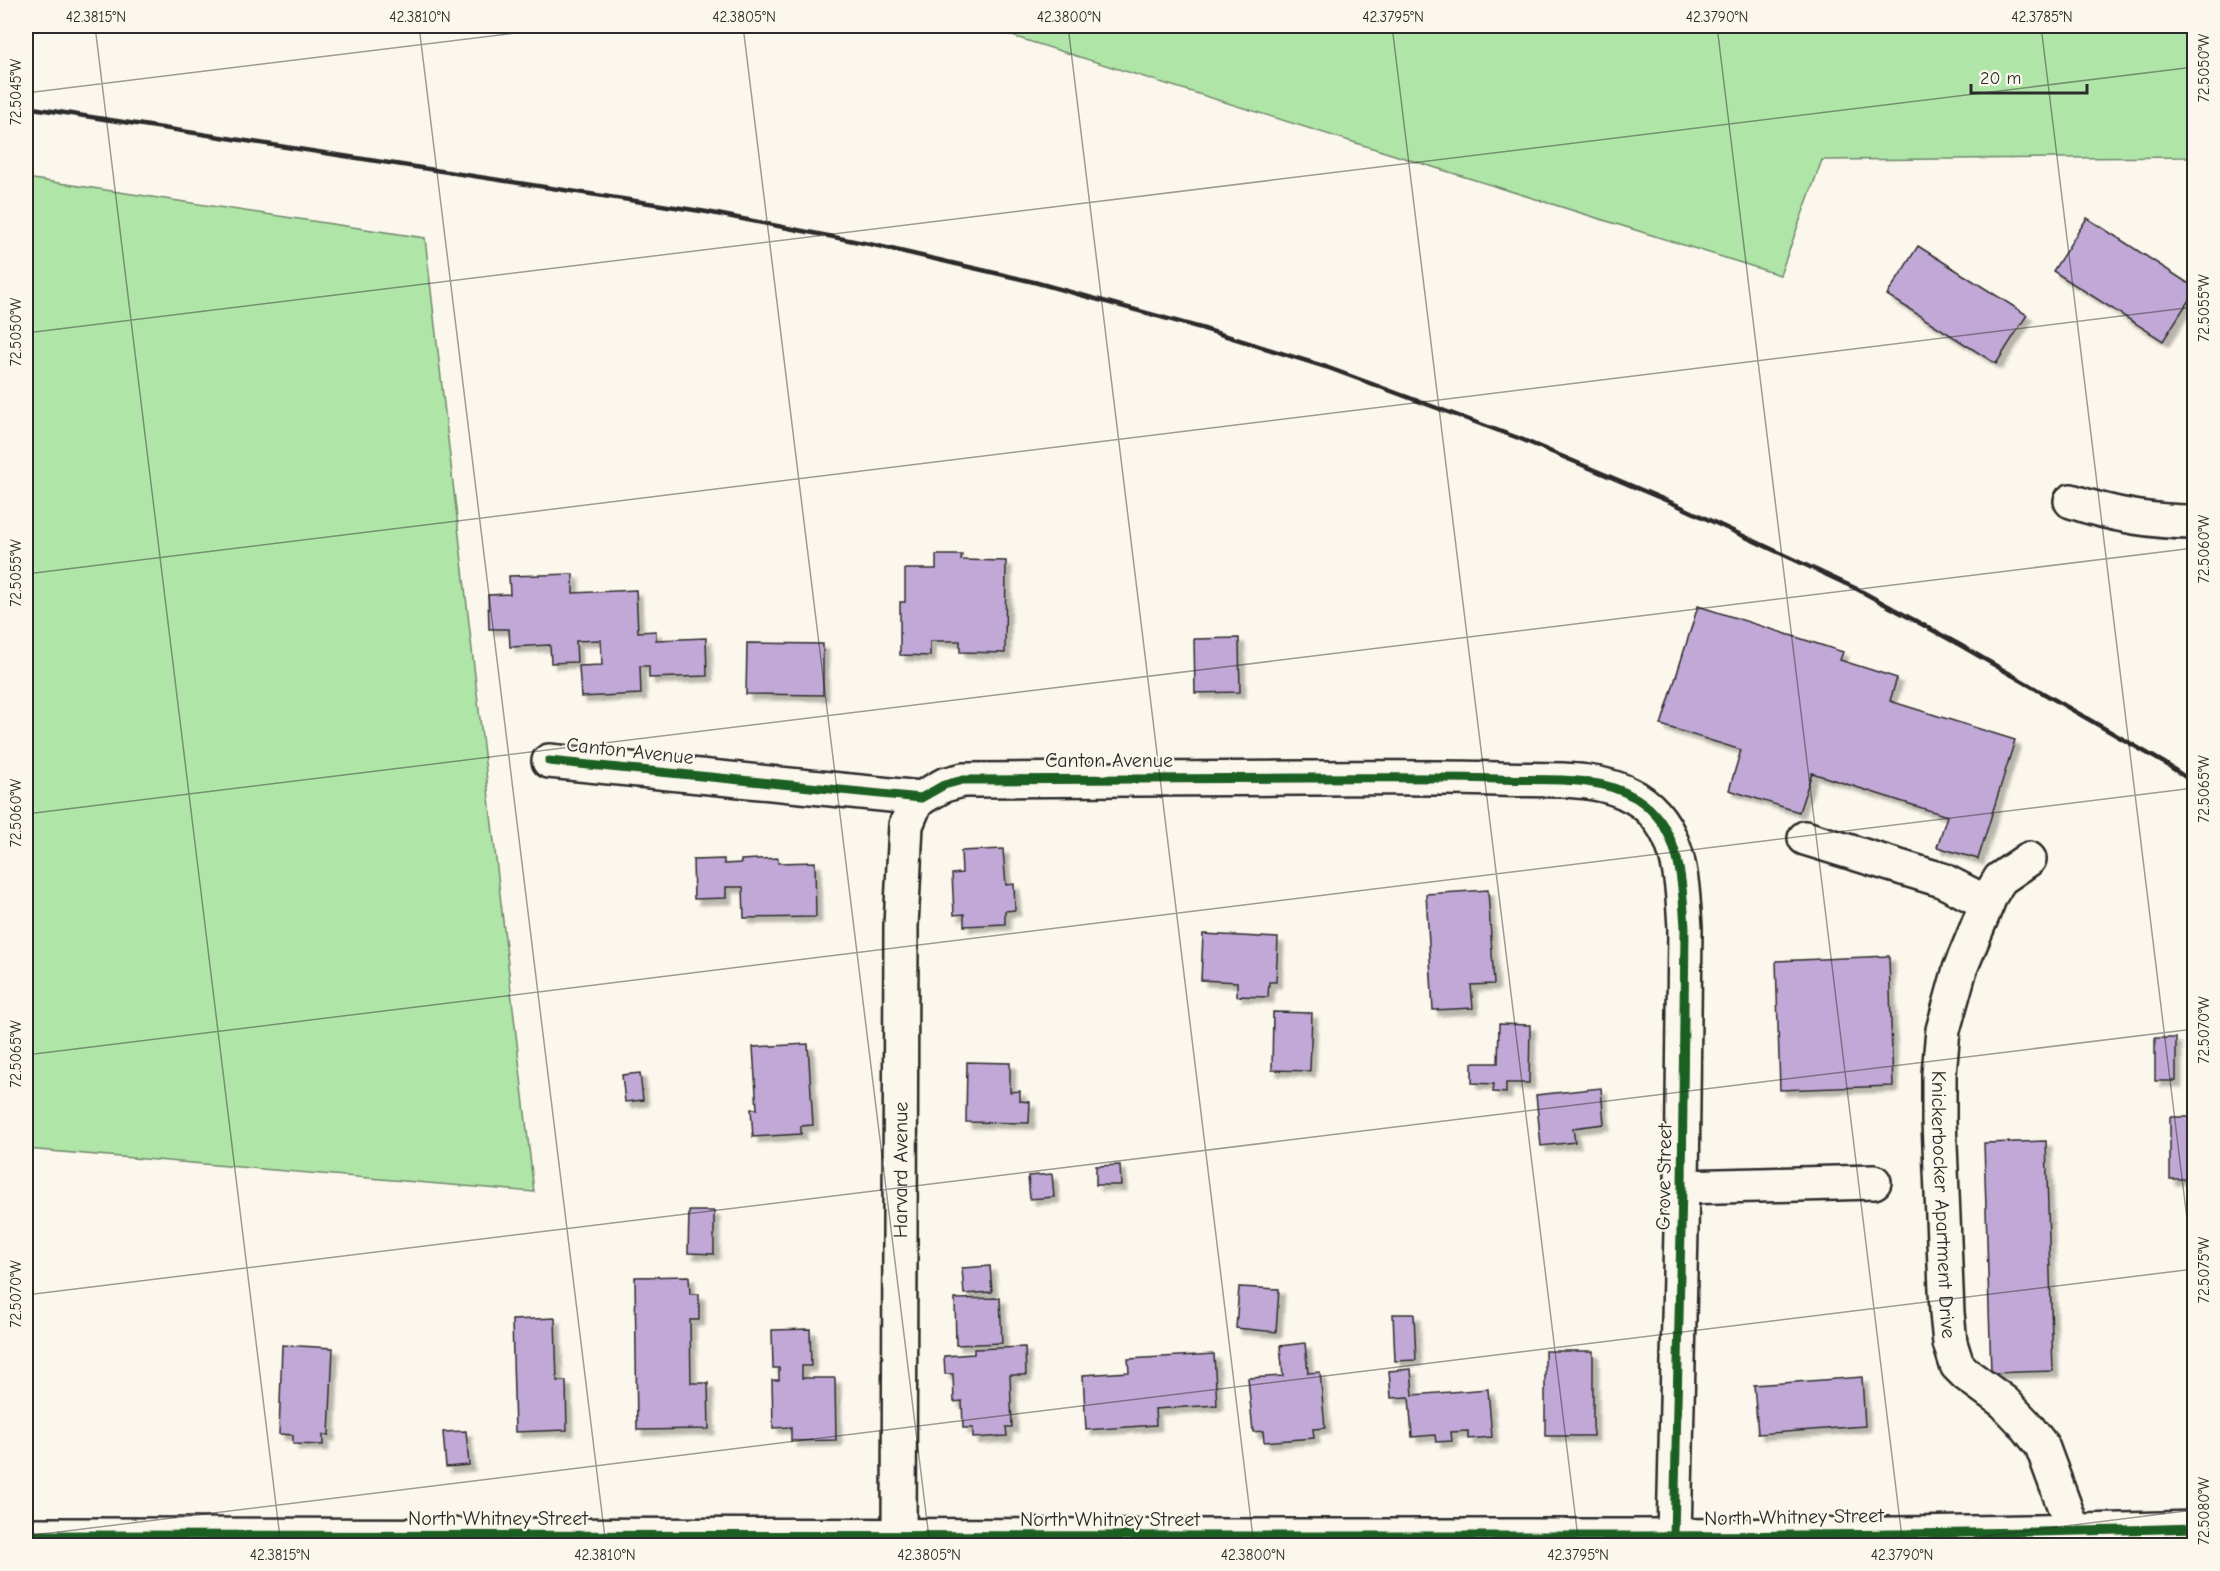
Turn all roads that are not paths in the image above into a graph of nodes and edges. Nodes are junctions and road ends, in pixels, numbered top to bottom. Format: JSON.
{"nodes":[{"id":1,"x":2071,"y":501,"type":"dead end"},
{"id":2,"x":2194,"y":522,"type":"edge"},
{"id":3,"x":549,"y":760,"type":"dead end"},
{"id":4,"x":921,"y":798,"type":"junction"},
{"id":5,"x":1662,"y":822,"type":"joint"},
{"id":6,"x":1805,"y":838,"type":"dead end"},
{"id":7,"x":2029,"y":859,"type":"dead end"},
{"id":8,"x":1986,"y":903,"type":"junction"},
{"id":9,"x":1874,"y":1182,"type":"dead end"},
{"id":10,"x":1682,"y":1186,"type":"junction"},
{"id":11,"x":2194,"y":1528,"type":"edge"},
{"id":12,"x":26,"y":1535,"type":"edge"},
{"id":13,"x":1674,"y":1536,"type":"junction"},
{"id":14,"x":2076,"y":1539,"type":"edge"},
{"id":15,"x":899,"y":1541,"type":"edge"}],
"edges":[{"from":1,"to":2,"type":"street"},
{"from":3,"to":4,"type":"street","name":"Canton Avenue"},
{"from":4,"to":5,"type":"street","name":"Canton Avenue"},
{"from":4,"to":15,"type":"street","name":"Harvard Avenue"},
{"from":5,"to":10,"type":"street","name":"Grove Street"},
{"from":6,"to":8,"type":"street"},
{"from":7,"to":8,"type":"street","name":"Knickerbocker Apartment Drive"},
{"from":8,"to":14,"type":"street","name":"Knickerbocker Apartment Drive"},
{"from":9,"to":10,"type":"street"},
{"from":10,"to":13,"type":"street","name":"Grove Street"},
{"from":11,"to":14,"type":"street","name":"North Whitney Street"},
{"from":12,"to":15,"type":"street","name":"North Whitney Street"},
{"from":13,"to":14,"type":"street","name":"North Whitney Street"},
{"from":13,"to":15,"type":"street","name":"North Whitney Street"}]}
